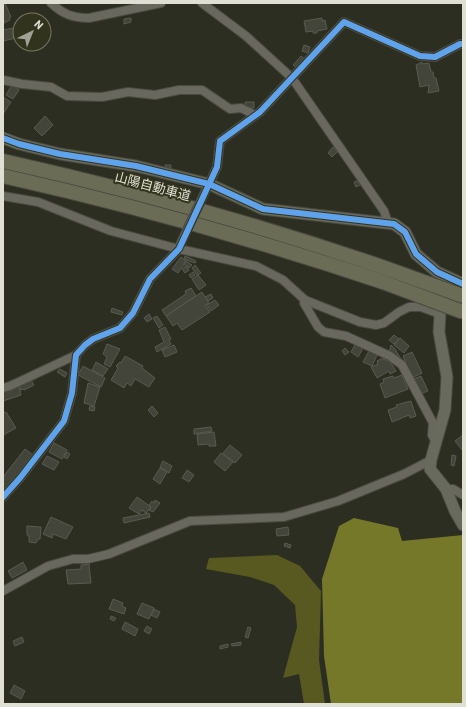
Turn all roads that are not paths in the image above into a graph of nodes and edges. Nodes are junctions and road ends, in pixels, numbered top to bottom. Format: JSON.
{"nodes":[{"id":1,"x":51,"y":3,"type":"edge"},
{"id":2,"x":161,"y":3,"type":"edge"},
{"id":3,"x":202,"y":3,"type":"edge"},
{"id":4,"x":463,"y":44,"type":"edge"},
{"id":5,"x":292,"y":78,"type":"junction"},
{"id":6,"x":3,"y":80,"type":"edge"},
{"id":7,"x":255,"y":115,"type":"junction"},
{"id":8,"x":3,"y":138,"type":"edge"},
{"id":9,"x":3,"y":161,"type":"edge"},
{"id":10,"x":3,"y":176,"type":"edge"},
{"id":11,"x":207,"y":187,"type":"junction"},
{"id":12,"x":3,"y":196,"type":"edge"},
{"id":13,"x":388,"y":223,"type":"junction"},
{"id":14,"x":179,"y":247,"type":"junction"},
{"id":15,"x":450,"y":278,"type":"junction"},
{"id":16,"x":463,"y":284,"type":"edge"},
{"id":17,"x":463,"y":296,"type":"edge"},
{"id":18,"x":305,"y":300,"type":"junction"},
{"id":19,"x":463,"y":312,"type":"edge"},
{"id":20,"x":440,"y":314,"type":"junction"},
{"id":21,"x":76,"y":355,"type":"junction"},
{"id":22,"x":3,"y":388,"type":"edge"},
{"id":23,"x":436,"y":442,"type":"junction"},
{"id":24,"x":430,"y":460,"type":"junction"},
{"id":25,"x":446,"y":489,"type":"junction"},
{"id":26,"x":463,"y":495,"type":"edge"},
{"id":27,"x":3,"y":497,"type":"edge"},
{"id":28,"x":463,"y":526,"type":"edge"},
{"id":29,"x":3,"y":591,"type":"edge"}],
"edges":[{"from":1,"to":2,"type":"street"},
{"from":3,"to":5,"type":"street"},
{"from":4,"to":5,"type":"street"},
{"from":5,"to":7,"type":"street"},
{"from":5,"to":13,"type":"street"},
{"from":6,"to":7,"type":"street"},
{"from":7,"to":11,"type":"street"},
{"from":8,"to":11,"type":"street"},
{"from":9,"to":17,"type":"highway","name":"山陽自動車道","bridge":true},
{"from":10,"to":19,"type":"highway","name":"山陽自動車道","bridge":true},
{"from":11,"to":13,"type":"street"},
{"from":11,"to":14,"type":"street","bridge":true},
{"from":12,"to":14,"type":"street"},
{"from":13,"to":15,"type":"street"},
{"from":14,"to":18,"type":"street"},
{"from":14,"to":21,"type":"street"},
{"from":15,"to":16,"type":"street"},
{"from":15,"to":20,"type":"street"},
{"from":18,"to":20,"type":"street"},
{"from":18,"to":23,"type":"street"},
{"from":20,"to":23,"type":"street"},
{"from":21,"to":22,"type":"street"},
{"from":21,"to":27,"type":"street"},
{"from":23,"to":24,"type":"street"},
{"from":24,"to":25,"type":"street"},
{"from":24,"to":29,"type":"street"},
{"from":25,"to":26,"type":"street"},
{"from":25,"to":28,"type":"street"}]}
